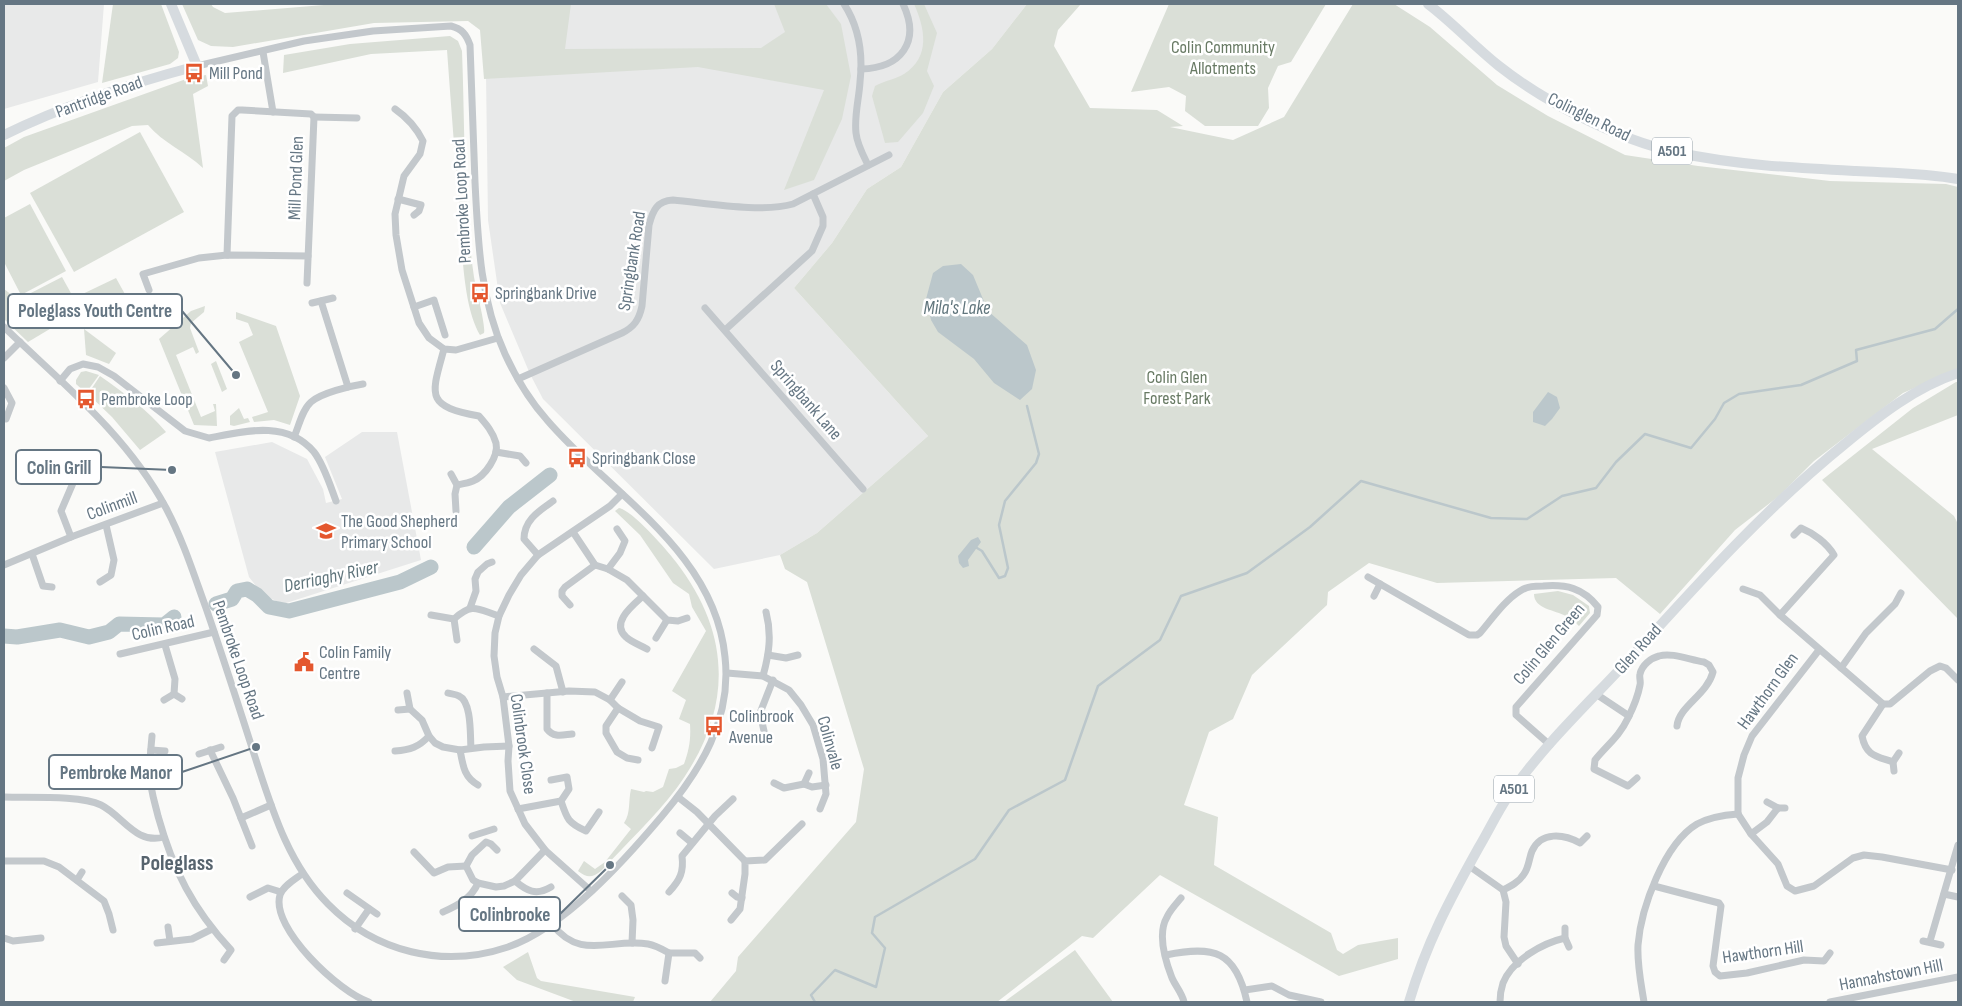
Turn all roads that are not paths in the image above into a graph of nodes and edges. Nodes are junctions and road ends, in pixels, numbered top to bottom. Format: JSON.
{"nodes":[{"id":1,"x":171,"y":4,"type":"edge"},
{"id":2,"x":844,"y":4,"type":"edge"},
{"id":3,"x":903,"y":4,"type":"edge"},
{"id":4,"x":1428,"y":4,"type":"edge"},
{"id":5,"x":262,"y":52,"type":"junction"},
{"id":6,"x":197,"y":66,"type":"junction"},
{"id":7,"x":861,"y":69,"type":"junction"},
{"id":8,"x":395,"y":109,"type":"dead end"},
{"id":9,"x":412,"y":110,"type":"dead end"},
{"id":10,"x":273,"y":112,"type":"junction"},
{"id":11,"x":314,"y":117,"type":"junction"},
{"id":12,"x":406,"y":117,"type":"junction"},
{"id":13,"x":357,"y":118,"type":"dead end"},
{"id":14,"x":4,"y":135,"type":"edge"},
{"id":15,"x":889,"y":155,"type":"dead end"},
{"id":16,"x":868,"y":165,"type":"junction"},
{"id":17,"x":1958,"y":179,"type":"edge"},
{"id":18,"x":813,"y":194,"type":"junction"},
{"id":19,"x":398,"y":198,"type":"junction"},
{"id":20,"x":414,"y":215,"type":"dead end"},
{"id":21,"x":227,"y":255,"type":"junction"},
{"id":22,"x":308,"y":256,"type":"junction"},
{"id":23,"x":307,"y":283,"type":"dead end"},
{"id":24,"x":149,"y":290,"type":"dead end"},
{"id":25,"x":333,"y":298,"type":"dead end"},
{"id":26,"x":321,"y":301,"type":"junction"},
{"id":27,"x":312,"y":303,"type":"dead end"},
{"id":28,"x":414,"y":307,"type":"junction"},
{"id":29,"x":704,"y":308,"type":"dead end"},
{"id":30,"x":4,"y":327,"type":"edge"},
{"id":31,"x":726,"y":330,"type":"junction"},
{"id":32,"x":445,"y":336,"type":"dead end"},
{"id":33,"x":498,"y":338,"type":"junction"},
{"id":34,"x":20,"y":342,"type":"junction"},
{"id":35,"x":444,"y":349,"type":"junction"},
{"id":36,"x":4,"y":358,"type":"edge"},
{"id":37,"x":1958,"y":373,"type":"edge"},
{"id":38,"x":518,"y":379,"type":"junction"},
{"id":39,"x":60,"y":381,"type":"junction"},
{"id":40,"x":363,"y":384,"type":"dead end"},
{"id":41,"x":348,"y":387,"type":"junction"},
{"id":42,"x":4,"y":388,"type":"edge"},
{"id":43,"x":4,"y":416,"type":"edge"},
{"id":44,"x":294,"y":437,"type":"junction"},
{"id":45,"x":496,"y":452,"type":"junction"},
{"id":46,"x":526,"y":464,"type":"dead end"},
{"id":47,"x":70,"y":465,"type":"dead end"},
{"id":48,"x":451,"y":474,"type":"dead end"},
{"id":49,"x":457,"y":485,"type":"junction"},
{"id":50,"x":863,"y":489,"type":"dead end"},
{"id":51,"x":622,"y":494,"type":"junction"},
{"id":52,"x":336,"y":501,"type":"dead end"},
{"id":53,"x":553,"y":501,"type":"dead end"},
{"id":54,"x":163,"y":503,"type":"junction"},
{"id":55,"x":456,"y":511,"type":"dead end"},
{"id":56,"x":106,"y":525,"type":"junction"},
{"id":57,"x":617,"y":529,"type":"dead end"},
{"id":58,"x":574,"y":532,"type":"junction"},
{"id":59,"x":1794,"y":535,"type":"dead end"},
{"id":60,"x":71,"y":537,"type":"junction"},
{"id":61,"x":32,"y":554,"type":"junction"},
{"id":62,"x":538,"y":555,"type":"junction"},
{"id":63,"x":492,"y":562,"type":"dead end"},
{"id":64,"x":4,"y":565,"type":"edge"},
{"id":65,"x":595,"y":565,"type":"junction"},
{"id":66,"x":608,"y":569,"type":"junction"},
{"id":67,"x":1368,"y":577,"type":"dead end"},
{"id":68,"x":100,"y":582,"type":"dead end"},
{"id":69,"x":1380,"y":584,"type":"junction"},
{"id":70,"x":52,"y":587,"type":"dead end"},
{"id":71,"x":1743,"y":589,"type":"dead end"},
{"id":72,"x":1901,"y":593,"type":"dead end"},
{"id":73,"x":643,"y":596,"type":"junction"},
{"id":74,"x":1374,"y":596,"type":"dead end"},
{"id":75,"x":570,"y":605,"type":"dead end"},
{"id":76,"x":470,"y":608,"type":"junction"},
{"id":77,"x":766,"y":612,"type":"dead end"},
{"id":78,"x":430,"y":615,"type":"dead end"},
{"id":79,"x":1780,"y":615,"type":"junction"},
{"id":80,"x":499,"y":616,"type":"junction"},
{"id":81,"x":687,"y":618,"type":"dead end"},
{"id":82,"x":454,"y":619,"type":"junction"},
{"id":83,"x":667,"y":620,"type":"junction"},
{"id":84,"x":214,"y":632,"type":"junction"},
{"id":85,"x":656,"y":638,"type":"dead end"},
{"id":86,"x":457,"y":640,"type":"dead end"},
{"id":87,"x":165,"y":644,"type":"junction"},
{"id":88,"x":647,"y":649,"type":"dead end"},
{"id":89,"x":534,"y":650,"type":"dead end"},
{"id":90,"x":1819,"y":650,"type":"junction"},
{"id":91,"x":120,"y":654,"type":"dead end"},
{"id":92,"x":768,"y":655,"type":"junction"},
{"id":93,"x":798,"y":655,"type":"dead end"},
{"id":94,"x":1841,"y":668,"type":"junction"},
{"id":95,"x":727,"y":673,"type":"junction"},
{"id":96,"x":763,"y":676,"type":"junction"},
{"id":97,"x":773,"y":680,"type":"junction"},
{"id":98,"x":1958,"y":680,"type":"edge"},
{"id":99,"x":622,"y":682,"type":"dead end"},
{"id":100,"x":563,"y":692,"type":"junction"},
{"id":101,"x":407,"y":693,"type":"dead end"},
{"id":102,"x":448,"y":693,"type":"dead end"},
{"id":103,"x":547,"y":693,"type":"junction"},
{"id":104,"x":174,"y":694,"type":"junction"},
{"id":105,"x":1596,"y":694,"type":"junction"},
{"id":106,"x":503,"y":697,"type":"junction"},
{"id":107,"x":182,"y":699,"type":"dead end"},
{"id":108,"x":164,"y":700,"type":"dead end"},
{"id":109,"x":610,"y":700,"type":"junction"},
{"id":110,"x":1883,"y":704,"type":"junction"},
{"id":111,"x":618,"y":708,"type":"junction"},
{"id":112,"x":410,"y":709,"type":"junction"},
{"id":113,"x":398,"y":710,"type":"dead end"},
{"id":114,"x":1629,"y":716,"type":"junction"},
{"id":115,"x":1677,"y":726,"type":"dead end"},
{"id":116,"x":764,"y":731,"type":"dead end"},
{"id":117,"x":572,"y":734,"type":"dead end"},
{"id":118,"x":152,"y":736,"type":"dead end"},
{"id":119,"x":429,"y":736,"type":"junction"},
{"id":120,"x":1550,"y":745,"type":"junction"},
{"id":121,"x":509,"y":746,"type":"junction"},
{"id":122,"x":221,"y":747,"type":"dead end"},
{"id":123,"x":471,"y":748,"type":"junction"},
{"id":124,"x":652,"y":748,"type":"dead end"},
{"id":125,"x":151,"y":750,"type":"junction"},
{"id":126,"x":210,"y":750,"type":"junction"},
{"id":127,"x":460,"y":750,"type":"junction"},
{"id":128,"x":165,"y":751,"type":"dead end"},
{"id":129,"x":395,"y":751,"type":"dead end"},
{"id":130,"x":1899,"y":753,"type":"dead end"},
{"id":131,"x":199,"y":754,"type":"dead end"},
{"id":132,"x":638,"y":760,"type":"dead end"},
{"id":133,"x":1894,"y":762,"type":"junction"},
{"id":134,"x":1894,"y":770,"type":"dead end"},
{"id":135,"x":809,"y":773,"type":"dead end"},
{"id":136,"x":1637,"y":778,"type":"dead end"},
{"id":137,"x":551,"y":780,"type":"dead end"},
{"id":138,"x":774,"y":783,"type":"dead end"},
{"id":139,"x":804,"y":784,"type":"junction"},
{"id":140,"x":478,"y":785,"type":"dead end"},
{"id":141,"x":826,"y":785,"type":"junction"},
{"id":142,"x":4,"y":797,"type":"edge"},
{"id":143,"x":678,"y":797,"type":"junction"},
{"id":144,"x":733,"y":799,"type":"dead end"},
{"id":145,"x":561,"y":801,"type":"junction"},
{"id":146,"x":1767,"y":802,"type":"dead end"},
{"id":147,"x":272,"y":806,"type":"junction"},
{"id":148,"x":518,"y":809,"type":"junction"},
{"id":149,"x":820,"y":809,"type":"dead end"},
{"id":150,"x":598,"y":812,"type":"dead end"},
{"id":151,"x":1738,"y":814,"type":"junction"},
{"id":152,"x":241,"y":818,"type":"junction"},
{"id":153,"x":802,"y":824,"type":"dead end"},
{"id":154,"x":708,"y":825,"type":"junction"},
{"id":155,"x":494,"y":829,"type":"dead end"},
{"id":156,"x":484,"y":833,"type":"junction"},
{"id":157,"x":680,"y":833,"type":"dead end"},
{"id":158,"x":1751,"y":834,"type":"junction"},
{"id":159,"x":472,"y":836,"type":"dead end"},
{"id":160,"x":1587,"y":836,"type":"dead end"},
{"id":161,"x":164,"y":837,"type":"junction"},
{"id":162,"x":486,"y":842,"type":"junction"},
{"id":163,"x":692,"y":843,"type":"junction"},
{"id":164,"x":1958,"y":845,"type":"edge"},
{"id":165,"x":252,"y":846,"type":"dead end"},
{"id":166,"x":497,"y":850,"type":"dead end"},
{"id":167,"x":546,"y":850,"type":"junction"},
{"id":168,"x":414,"y":852,"type":"dead end"},
{"id":169,"x":4,"y":861,"type":"edge"},
{"id":170,"x":745,"y":861,"type":"junction"},
{"id":171,"x":466,"y":866,"type":"junction"},
{"id":172,"x":1468,"y":866,"type":"junction"},
{"id":173,"x":1952,"y":870,"type":"junction"},
{"id":174,"x":82,"y":872,"type":"dead end"},
{"id":175,"x":302,"y":874,"type":"junction"},
{"id":176,"x":77,"y":880,"type":"junction"},
{"id":177,"x":516,"y":881,"type":"junction"},
{"id":178,"x":478,"y":883,"type":"junction"},
{"id":179,"x":1654,"y":886,"type":"junction"},
{"id":180,"x":551,"y":887,"type":"dead end"},
{"id":181,"x":1503,"y":890,"type":"junction"},
{"id":182,"x":591,"y":891,"type":"junction"},
{"id":183,"x":280,"y":892,"type":"junction"},
{"id":184,"x":669,"y":892,"type":"dead end"},
{"id":185,"x":348,"y":893,"type":"dead end"},
{"id":186,"x":732,"y":893,"type":"dead end"},
{"id":187,"x":1944,"y":894,"type":"junction"},
{"id":188,"x":622,"y":896,"type":"dead end"},
{"id":189,"x":250,"y":897,"type":"dead end"},
{"id":190,"x":1958,"y":897,"type":"edge"},
{"id":191,"x":450,"y":898,"type":"dead end"},
{"id":192,"x":742,"y":898,"type":"junction"},
{"id":193,"x":1181,"y":898,"type":"dead end"},
{"id":194,"x":454,"y":907,"type":"junction"},
{"id":195,"x":369,"y":909,"type":"junction"},
{"id":196,"x":443,"y":912,"type":"dead end"},
{"id":197,"x":377,"y":914,"type":"dead end"},
{"id":198,"x":730,"y":920,"type":"dead end"},
{"id":199,"x":552,"y":924,"type":"junction"},
{"id":200,"x":168,"y":927,"type":"dead end"},
{"id":201,"x":355,"y":928,"type":"junction"},
{"id":202,"x":1565,"y":928,"type":"dead end"},
{"id":203,"x":212,"y":929,"type":"junction"},
{"id":204,"x":113,"y":930,"type":"dead end"},
{"id":205,"x":4,"y":938,"type":"edge"},
{"id":206,"x":41,"y":938,"type":"dead end"},
{"id":207,"x":1565,"y":938,"type":"junction"},
{"id":208,"x":170,"y":942,"type":"junction"},
{"id":209,"x":632,"y":942,"type":"junction"},
{"id":210,"x":157,"y":943,"type":"dead end"},
{"id":211,"x":1941,"y":945,"type":"dead end"},
{"id":212,"x":1569,"y":946,"type":"dead end"},
{"id":213,"x":669,"y":952,"type":"junction"},
{"id":214,"x":1830,"y":953,"type":"dead end"},
{"id":215,"x":1166,"y":955,"type":"junction"},
{"id":216,"x":700,"y":958,"type":"dead end"},
{"id":217,"x":224,"y":960,"type":"dead end"},
{"id":218,"x":1518,"y":964,"type":"junction"},
{"id":219,"x":1958,"y":977,"type":"edge"},
{"id":220,"x":665,"y":981,"type":"dead end"},
{"id":221,"x":1244,"y":990,"type":"junction"},
{"id":222,"x":369,"y":1002,"type":"edge"},
{"id":223,"x":1184,"y":1002,"type":"edge"},
{"id":224,"x":1247,"y":1002,"type":"edge"},
{"id":225,"x":1320,"y":1002,"type":"edge"},
{"id":226,"x":1409,"y":1002,"type":"edge"},
{"id":227,"x":1500,"y":1002,"type":"edge"},
{"id":228,"x":1644,"y":1002,"type":"edge"},
{"id":229,"x":1830,"y":1002,"type":"edge"}],
"edges":[{"from":1,"to":6,"type":"main road"},
{"from":2,"to":7,"type":"street"},
{"from":3,"to":7,"type":"street"},
{"from":4,"to":17,"type":"main road","name":"Colinglen Road","number":"A501"},
{"from":5,"to":6,"type":"street","name":"Pembroke Loop Road"},
{"from":5,"to":10,"type":"street"},
{"from":5,"to":33,"type":"street","name":"Pembroke Loop Road"},
{"from":6,"to":14,"type":"main road","name":"Pantridge Road"},
{"from":7,"to":16,"type":"street"},
{"from":8,"to":12,"type":"street"},
{"from":9,"to":12,"type":"street"},
{"from":10,"to":11,"type":"street","name":"Mill Pond Glen"},
{"from":10,"to":21,"type":"street","name":"Mill Pond Glen"},
{"from":11,"to":13,"type":"street"},
{"from":11,"to":22,"type":"street","name":"Mill Pond Glen"},
{"from":12,"to":19,"type":"street"},
{"from":15,"to":16,"type":"street","name":"Springbank Road"},
{"from":16,"to":18,"type":"street","name":"Springbank Road"},
{"from":18,"to":31,"type":"street"},
{"from":18,"to":38,"type":"street","name":"Springbank Road"},
{"from":19,"to":20,"type":"street"},
{"from":19,"to":28,"type":"street"},
{"from":21,"to":22,"type":"street"},
{"from":21,"to":24,"type":"street"},
{"from":22,"to":23,"type":"street","name":"Mill Pond Glen"},
{"from":25,"to":26,"type":"street"},
{"from":26,"to":27,"type":"street"},
{"from":26,"to":41,"type":"street"},
{"from":28,"to":32,"type":"street"},
{"from":28,"to":35,"type":"street"},
{"from":29,"to":31,"type":"street","name":"Springbank Lane"},
{"from":30,"to":34,"type":"street","name":"Pembroke Loop Road"},
{"from":31,"to":50,"type":"street","name":"Springbank Lane"},
{"from":33,"to":35,"type":"street"},
{"from":33,"to":38,"type":"street","name":"Pembroke Loop Road"},
{"from":34,"to":36,"type":"street"},
{"from":34,"to":39,"type":"street","name":"Pembroke Loop Road"},
{"from":35,"to":45,"type":"street"},
{"from":37,"to":105,"type":"main road","name":"Glen Road","number":"A501"},
{"from":38,"to":51,"type":"street","name":"Pembroke Loop Road"},
{"from":39,"to":44,"type":"street"},
{"from":39,"to":54,"type":"street","name":"Pembroke Loop Road"},
{"from":40,"to":41,"type":"street"},
{"from":41,"to":44,"type":"street"},
{"from":42,"to":43,"type":"street"},
{"from":44,"to":52,"type":"street"},
{"from":45,"to":46,"type":"street"},
{"from":45,"to":49,"type":"street"},
{"from":47,"to":60,"type":"street","name":"Colinmill"},
{"from":48,"to":49,"type":"street"},
{"from":49,"to":55,"type":"street"},
{"from":51,"to":58,"type":"street","name":"Colinbrook Close"},
{"from":51,"to":95,"type":"street","name":"Pembroke Loop Road"},
{"from":53,"to":62,"type":"street"},
{"from":54,"to":56,"type":"street","name":"Colinmill"},
{"from":54,"to":84,"type":"street","name":"Pembroke Loop Road"},
{"from":56,"to":60,"type":"street","name":"Colinmill"},
{"from":56,"to":68,"type":"street"},
{"from":57,"to":66,"type":"street"},
{"from":58,"to":62,"type":"street","name":"Colinbrook Close"},
{"from":58,"to":65,"type":"street"},
{"from":59,"to":79,"type":"street"},
{"from":60,"to":61,"type":"street","name":"Colinmill"},
{"from":61,"to":64,"type":"street","name":"Colinmill"},
{"from":61,"to":70,"type":"street"},
{"from":62,"to":80,"type":"street","name":"Colinbrook Close"},
{"from":63,"to":76,"type":"street"},
{"from":65,"to":66,"type":"street"},
{"from":65,"to":75,"type":"street"},
{"from":66,"to":73,"type":"street"},
{"from":67,"to":69,"type":"street","name":"Colin Glen Green"},
{"from":69,"to":74,"type":"street"},
{"from":69,"to":120,"type":"street","name":"Colin Glen Green"},
{"from":71,"to":79,"type":"street","name":"Hawthorn Glen"},
{"from":72,"to":94,"type":"street"},
{"from":73,"to":83,"type":"street"},
{"from":73,"to":88,"type":"street"},
{"from":76,"to":80,"type":"street"},
{"from":76,"to":82,"type":"street"},
{"from":77,"to":92,"type":"street"},
{"from":78,"to":82,"type":"street"},
{"from":79,"to":90,"type":"street","name":"Hawthorn Glen"},
{"from":80,"to":106,"type":"street","name":"Colinbrook Close"},
{"from":81,"to":83,"type":"street"},
{"from":82,"to":86,"type":"street"},
{"from":83,"to":85,"type":"street"},
{"from":84,"to":87,"type":"street","name":"Colin Road"},
{"from":84,"to":147,"type":"street","name":"Pembroke Loop Road"},
{"from":87,"to":91,"type":"street","name":"Colin Road"},
{"from":87,"to":104,"type":"street"},
{"from":89,"to":100,"type":"street"},
{"from":90,"to":94,"type":"street","name":"Hawthorn Glen"},
{"from":90,"to":151,"type":"street","name":"Hawthorn Glen"},
{"from":92,"to":93,"type":"street"},
{"from":92,"to":96,"type":"street"},
{"from":94,"to":110,"type":"street","name":"Hawthorn Glen"},
{"from":95,"to":96,"type":"street","name":"Colinvale"},
{"from":95,"to":143,"type":"street","name":"Pembroke Loop Road"},
{"from":96,"to":97,"type":"street","name":"Colinvale"},
{"from":97,"to":116,"type":"street"},
{"from":97,"to":141,"type":"street","name":"Colinvale"},
{"from":98,"to":110,"type":"street"},
{"from":99,"to":109,"type":"street"},
{"from":100,"to":103,"type":"street"},
{"from":100,"to":109,"type":"street"},
{"from":101,"to":112,"type":"street"},
{"from":102,"to":123,"type":"street"},
{"from":103,"to":106,"type":"street"},
{"from":103,"to":117,"type":"street"},
{"from":104,"to":107,"type":"street"},
{"from":104,"to":108,"type":"street"},
{"from":105,"to":114,"type":"street"},
{"from":105,"to":120,"type":"main road","name":"Glen Road","number":"A501"},
{"from":106,"to":121,"type":"street","name":"Colinbrook Close"},
{"from":109,"to":111,"type":"street"},
{"from":110,"to":133,"type":"street"},
{"from":111,"to":124,"type":"street"},
{"from":111,"to":132,"type":"street"},
{"from":112,"to":113,"type":"street"},
{"from":112,"to":119,"type":"street"},
{"from":114,"to":115,"type":"street"},
{"from":114,"to":136,"type":"street"},
{"from":118,"to":125,"type":"street"},
{"from":119,"to":127,"type":"street"},
{"from":119,"to":129,"type":"street"},
{"from":120,"to":172,"type":"main road","name":"Glen Road","number":"A501"},
{"from":121,"to":123,"type":"street"},
{"from":121,"to":148,"type":"street","name":"Colinbrook Close"},
{"from":122,"to":126,"type":"street"},
{"from":123,"to":127,"type":"street"},
{"from":125,"to":128,"type":"street"},
{"from":125,"to":161,"type":"street"},
{"from":126,"to":131,"type":"street"},
{"from":126,"to":152,"type":"street"},
{"from":127,"to":140,"type":"street"},
{"from":130,"to":133,"type":"street"},
{"from":133,"to":134,"type":"street"},
{"from":135,"to":139,"type":"street","name":"Colinvale"},
{"from":137,"to":145,"type":"street"},
{"from":138,"to":139,"type":"street","name":"Colinvale"},
{"from":139,"to":141,"type":"street","name":"Colinvale"},
{"from":141,"to":149,"type":"street","name":"Colinvale"},
{"from":142,"to":161,"type":"street"},
{"from":143,"to":154,"type":"street"},
{"from":143,"to":182,"type":"street","name":"Pembroke Loop Road"},
{"from":144,"to":154,"type":"street"},
{"from":145,"to":148,"type":"street"},
{"from":145,"to":150,"type":"street"},
{"from":146,"to":158,"type":"street"},
{"from":147,"to":152,"type":"street"},
{"from":147,"to":175,"type":"street","name":"Pembroke Loop Road"},
{"from":148,"to":167,"type":"street","name":"Colinbrook Close"},
{"from":151,"to":158,"type":"street"},
{"from":151,"to":179,"type":"street"},
{"from":152,"to":165,"type":"street"},
{"from":153,"to":170,"type":"street"},
{"from":154,"to":163,"type":"street"},
{"from":154,"to":170,"type":"street"},
{"from":155,"to":156,"type":"street"},
{"from":156,"to":159,"type":"street"},
{"from":156,"to":162,"type":"street"},
{"from":157,"to":163,"type":"street"},
{"from":158,"to":173,"type":"street"},
{"from":160,"to":181,"type":"street"},
{"from":161,"to":203,"type":"street"},
{"from":162,"to":166,"type":"street"},
{"from":162,"to":171,"type":"street"},
{"from":163,"to":184,"type":"street"},
{"from":164,"to":173,"type":"street"},
{"from":167,"to":177,"type":"street"},
{"from":167,"to":182,"type":"street","name":"Colinbrook Close"},
{"from":168,"to":171,"type":"street"},
{"from":169,"to":176,"type":"street"},
{"from":170,"to":192,"type":"street"},
{"from":171,"to":178,"type":"street"},
{"from":172,"to":181,"type":"street"},
{"from":172,"to":226,"type":"main road","name":"Glen Road","number":"A501"},
{"from":173,"to":187,"type":"street"},
{"from":174,"to":176,"type":"street"},
{"from":175,"to":183,"type":"street"},
{"from":175,"to":201,"type":"street","name":"Pembroke Loop Road"},
{"from":176,"to":204,"type":"street"},
{"from":177,"to":178,"type":"street"},
{"from":177,"to":180,"type":"street"},
{"from":178,"to":194,"type":"street"},
{"from":179,"to":214,"type":"street","name":"Hawthorn Hill"},
{"from":179,"to":228,"type":"street"},
{"from":181,"to":218,"type":"street"},
{"from":182,"to":199,"type":"street","name":"Pembroke Loop Road"},
{"from":183,"to":189,"type":"street"},
{"from":183,"to":222,"type":"street"},
{"from":185,"to":195,"type":"street"},
{"from":186,"to":192,"type":"street"},
{"from":187,"to":190,"type":"street"},
{"from":187,"to":211,"type":"street"},
{"from":188,"to":209,"type":"street"},
{"from":191,"to":194,"type":"street"},
{"from":192,"to":198,"type":"street"},
{"from":193,"to":215,"type":"street"},
{"from":194,"to":196,"type":"street"},
{"from":195,"to":197,"type":"street"},
{"from":195,"to":201,"type":"street"},
{"from":199,"to":201,"type":"street","name":"Pembroke Loop Road"},
{"from":199,"to":209,"type":"street"},
{"from":200,"to":208,"type":"street"},
{"from":202,"to":207,"type":"street"},
{"from":203,"to":208,"type":"street"},
{"from":203,"to":217,"type":"street"},
{"from":205,"to":206,"type":"street"},
{"from":207,"to":212,"type":"street"},
{"from":207,"to":218,"type":"street"},
{"from":208,"to":210,"type":"street"},
{"from":209,"to":213,"type":"street"},
{"from":213,"to":216,"type":"street"},
{"from":213,"to":220,"type":"street"},
{"from":215,"to":221,"type":"street"},
{"from":215,"to":223,"type":"street"},
{"from":218,"to":227,"type":"street"},
{"from":219,"to":229,"type":"street","name":"Hannahstown Hill"},
{"from":221,"to":224,"type":"street"},
{"from":221,"to":225,"type":"street"}]}
